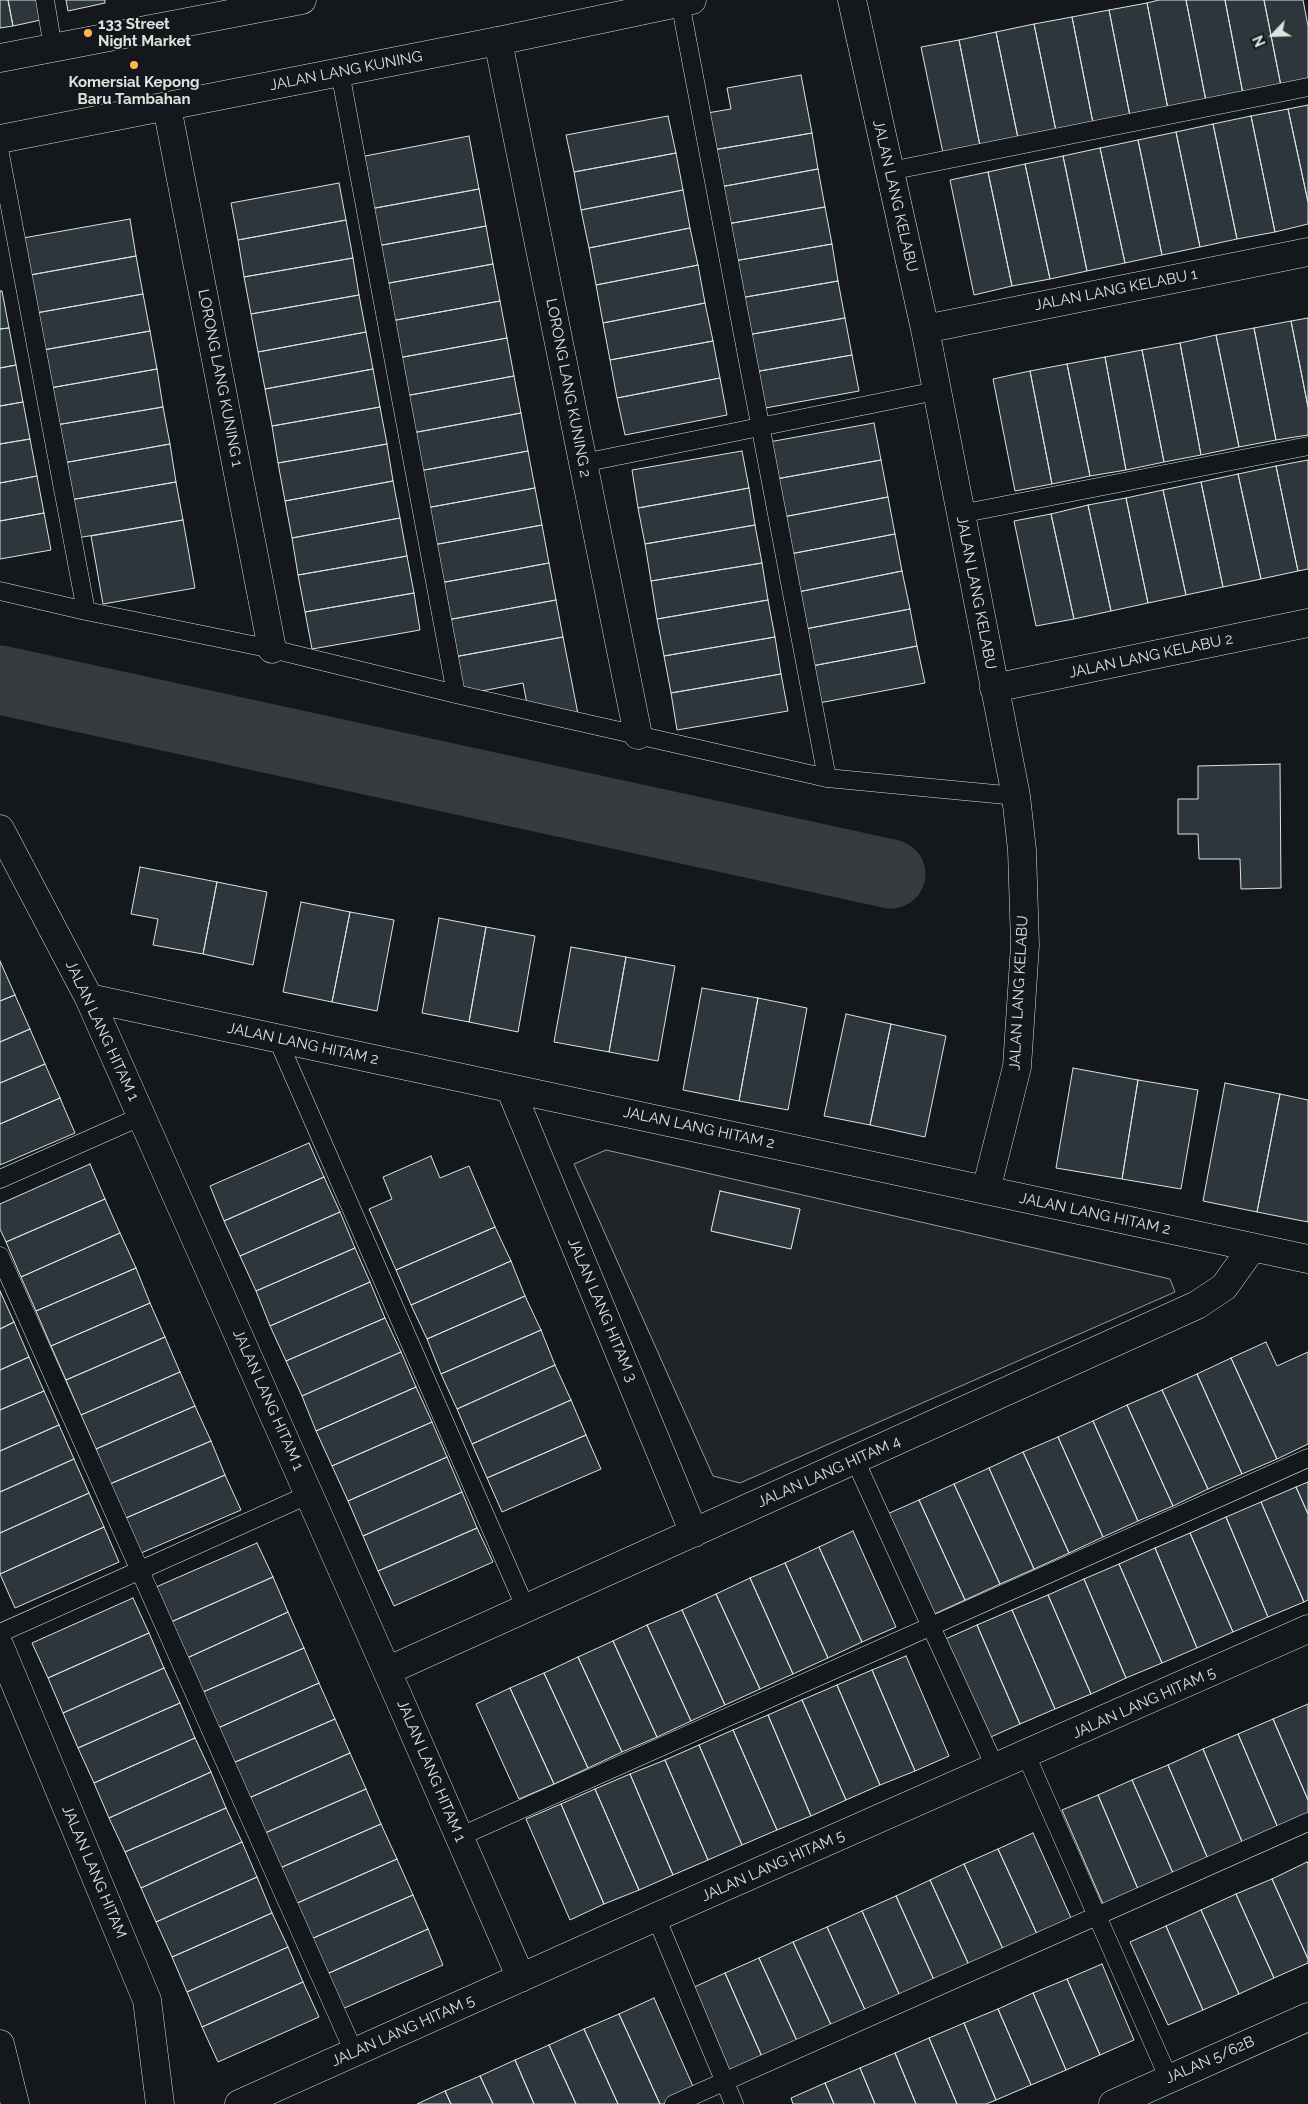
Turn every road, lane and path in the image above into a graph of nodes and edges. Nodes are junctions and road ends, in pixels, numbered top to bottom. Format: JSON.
{"nodes":[{"id":1,"x":45,"y":0,"type":"edge"},
{"id":2,"x":302,"y":0,"type":"edge"},
{"id":3,"x":852,"y":0,"type":"edge"},
{"id":4,"x":686,"y":1,"type":"edge"},
{"id":5,"x":498,"y":41,"type":"junction"},
{"id":6,"x":53,"y":48,"type":"junction"},
{"id":7,"x":0,"y":58,"type":"edge"},
{"id":8,"x":340,"y":72,"type":"junction"},
{"id":9,"x":1308,"y":87,"type":"edge"},
{"id":10,"x":167,"y":107,"type":"junction"},
{"id":11,"x":0,"y":139,"type":"edge"},
{"id":12,"x":0,"y":154,"type":"edge"},
{"id":13,"x":890,"y":171,"type":"junction"},
{"id":14,"x":1308,"y":252,"type":"edge"},
{"id":15,"x":924,"y":329,"type":"junction"},
{"id":16,"x":936,"y":391,"type":"junction"},
{"id":17,"x":760,"y":427,"type":"junction"},
{"id":18,"x":1308,"y":446,"type":"edge"},
{"id":19,"x":583,"y":463,"type":"junction"},
{"id":20,"x":960,"y":514,"type":"junction"},
{"id":21,"x":0,"y":591,"type":"edge"},
{"id":22,"x":86,"y":611,"type":"junction"},
{"id":23,"x":1308,"y":623,"type":"edge"},
{"id":24,"x":272,"y":649,"type":"junction"},
{"id":25,"x":994,"y":688,"type":"junction"},
{"id":26,"x":456,"y":694,"type":"junction"},
{"id":27,"x":638,"y":736,"type":"junction"},
{"id":28,"x":827,"y":778,"type":"junction"},
{"id":29,"x":1016,"y":796,"type":"junction"},
{"id":30,"x":0,"y":830,"type":"edge"},
{"id":31,"x":89,"y":998,"type":"junction"},
{"id":32,"x":277,"y":1038,"type":"junction"},
{"id":33,"x":510,"y":1088,"type":"junction"},
{"id":34,"x":142,"y":1116,"type":"junction"},
{"id":35,"x":0,"y":1179,"type":"edge"},
{"id":36,"x":986,"y":1190,"type":"junction"},
{"id":37,"x":1252,"y":1248,"type":"junction"},
{"id":38,"x":0,"y":1256,"type":"edge"},
{"id":39,"x":1308,"y":1259,"type":"edge"},
{"id":40,"x":1308,"y":1458,"type":"edge"},
{"id":41,"x":855,"y":1460,"type":"junction"},
{"id":42,"x":310,"y":1494,"type":"junction"},
{"id":43,"x":694,"y":1533,"type":"junction"},
{"id":44,"x":140,"y":1570,"type":"junction"},
{"id":45,"x":526,"y":1610,"type":"junction"},
{"id":46,"x":932,"y":1626,"type":"junction"},
{"id":47,"x":1308,"y":1629,"type":"edge"},
{"id":48,"x":0,"y":1634,"type":"edge"},
{"id":49,"x":0,"y":1648,"type":"edge"},
{"id":50,"x":388,"y":1671,"type":"junction"},
{"id":51,"x":1026,"y":1755,"type":"junction"},
{"id":52,"x":996,"y":1768,"type":"junction"},
{"id":53,"x":1308,"y":1822,"type":"edge"},
{"id":54,"x":459,"y":1837,"type":"junction"},
{"id":55,"x":1097,"y":1916,"type":"junction"},
{"id":56,"x":656,"y":1917,"type":"junction"},
{"id":57,"x":521,"y":1978,"type":"junction"},
{"id":58,"x":1308,"y":2017,"type":"edge"},
{"id":59,"x":0,"y":2044,"type":"edge"},
{"id":60,"x":354,"y":2052,"type":"junction"},
{"id":61,"x":1169,"y":2079,"type":"junction"},
{"id":62,"x":724,"y":2082,"type":"junction"},
{"id":63,"x":15,"y":2104,"type":"edge"},
{"id":64,"x":160,"y":2104,"type":"edge"},
{"id":65,"x":239,"y":2104,"type":"edge"},
{"id":66,"x":674,"y":2104,"type":"edge"},
{"id":67,"x":734,"y":2104,"type":"edge"},
{"id":68,"x":1113,"y":2104,"type":"edge"}],
"edges":[{"from":1,"to":6,"type":"lane"},
{"from":2,"to":6,"type":"street"},
{"from":3,"to":13,"type":"street","name":"JALAN LANG KELABU"},
{"from":4,"to":5,"type":"street","name":"JALAN LANG KUNING"},
{"from":4,"to":17,"type":"lane"},
{"from":5,"to":8,"type":"street","name":"JALAN LANG KUNING"},
{"from":5,"to":19,"type":"street","name":"LORONG LANG KUNING 2"},
{"from":6,"to":7,"type":"street"},
{"from":8,"to":10,"type":"street","name":"JALAN LANG KUNING"},
{"from":8,"to":26,"type":"lane"},
{"from":9,"to":13,"type":"lane"},
{"from":10,"to":11,"type":"street","name":"JALAN LANG KUNING"},
{"from":10,"to":24,"type":"street","name":"LORONG LANG KUNING 1"},
{"from":12,"to":22,"type":"lane"},
{"from":13,"to":15,"type":"street","name":"JALAN LANG KELABU"},
{"from":14,"to":15,"type":"street","name":"JALAN LANG KELABU 1"},
{"from":15,"to":16,"type":"street","name":"JALAN LANG KELABU"},
{"from":16,"to":17,"type":"lane"},
{"from":16,"to":20,"type":"street","name":"JALAN LANG KELABU"},
{"from":17,"to":19,"type":"lane"},
{"from":17,"to":28,"type":"lane"},
{"from":18,"to":20,"type":"lane"},
{"from":19,"to":27,"type":"street","name":"LORONG LANG KUNING 2"},
{"from":20,"to":25,"type":"street","name":"JALAN LANG KELABU"},
{"from":21,"to":22,"type":"lane"},
{"from":22,"to":24,"type":"lane"},
{"from":23,"to":25,"type":"street","name":"JALAN LANG KELABU 2"},
{"from":24,"to":26,"type":"lane"},
{"from":25,"to":29,"type":"street","name":"JALAN LANG KELABU"},
{"from":26,"to":27,"type":"lane"},
{"from":27,"to":28,"type":"lane"},
{"from":28,"to":29,"type":"lane"},
{"from":29,"to":36,"type":"street","name":"JALAN LANG KELABU"},
{"from":30,"to":31,"type":"street","name":"JALAN LANG HITAM 1"},
{"from":31,"to":32,"type":"street","name":"JALAN LANG HITAM 2"},
{"from":31,"to":34,"type":"street","name":"JALAN LANG HITAM 1"},
{"from":32,"to":33,"type":"street","name":"JALAN LANG HITAM 2"},
{"from":32,"to":45,"type":"lane"},
{"from":33,"to":36,"type":"street","name":"JALAN LANG HITAM 2"},
{"from":33,"to":43,"type":"street","name":"JALAN LANG HITAM 3"},
{"from":34,"to":35,"type":"lane"},
{"from":34,"to":42,"type":"street","name":"JALAN LANG HITAM 1"},
{"from":36,"to":37,"type":"street","name":"JALAN LANG HITAM 2"},
{"from":37,"to":39,"type":"street","name":"JALAN LANG HITAM 2"},
{"from":37,"to":41,"type":"street","name":"JALAN LANG HITAM 4"},
{"from":38,"to":44,"type":"lane"},
{"from":40,"to":46,"type":"lane"},
{"from":41,"to":43,"type":"street","name":"JALAN LANG HITAM 4"},
{"from":41,"to":46,"type":"lane"},
{"from":42,"to":44,"type":"lane"},
{"from":42,"to":50,"type":"street","name":"JALAN LANG HITAM 1"},
{"from":43,"to":45,"type":"street","name":"JALAN LANG HITAM 4"},
{"from":44,"to":48,"type":"lane"},
{"from":44,"to":60,"type":"lane"},
{"from":45,"to":50,"type":"street","name":"JALAN LANG HITAM 4"},
{"from":46,"to":52,"type":"lane"},
{"from":46,"to":54,"type":"lane"},
{"from":47,"to":51,"type":"street","name":"JALAN LANG HITAM 5"},
{"from":49,"to":64,"type":"street","name":"JALAN LANG HITAM"},
{"from":50,"to":54,"type":"street","name":"JALAN LANG HITAM 1"},
{"from":51,"to":52,"type":"street","name":"JALAN LANG HITAM 5"},
{"from":51,"to":55,"type":"lane"},
{"from":52,"to":56,"type":"street","name":"JALAN LANG HITAM 5"},
{"from":53,"to":55,"type":"lane"},
{"from":54,"to":57,"type":"street","name":"JALAN LANG HITAM 1"},
{"from":55,"to":61,"type":"lane"},
{"from":55,"to":62,"type":"lane"},
{"from":56,"to":57,"type":"street","name":"JALAN LANG HITAM 5"},
{"from":56,"to":62,"type":"lane"},
{"from":57,"to":60,"type":"street","name":"JALAN LANG HITAM 5"},
{"from":58,"to":61,"type":"street","name":"JALAN 5/62B"},
{"from":59,"to":63,"type":"street"},
{"from":60,"to":65,"type":"street","name":"JALAN LANG HITAM 5"},
{"from":61,"to":68,"type":"street","name":"JALAN 5/62B"},
{"from":62,"to":66,"type":"lane"},
{"from":62,"to":67,"type":"lane"}]}
